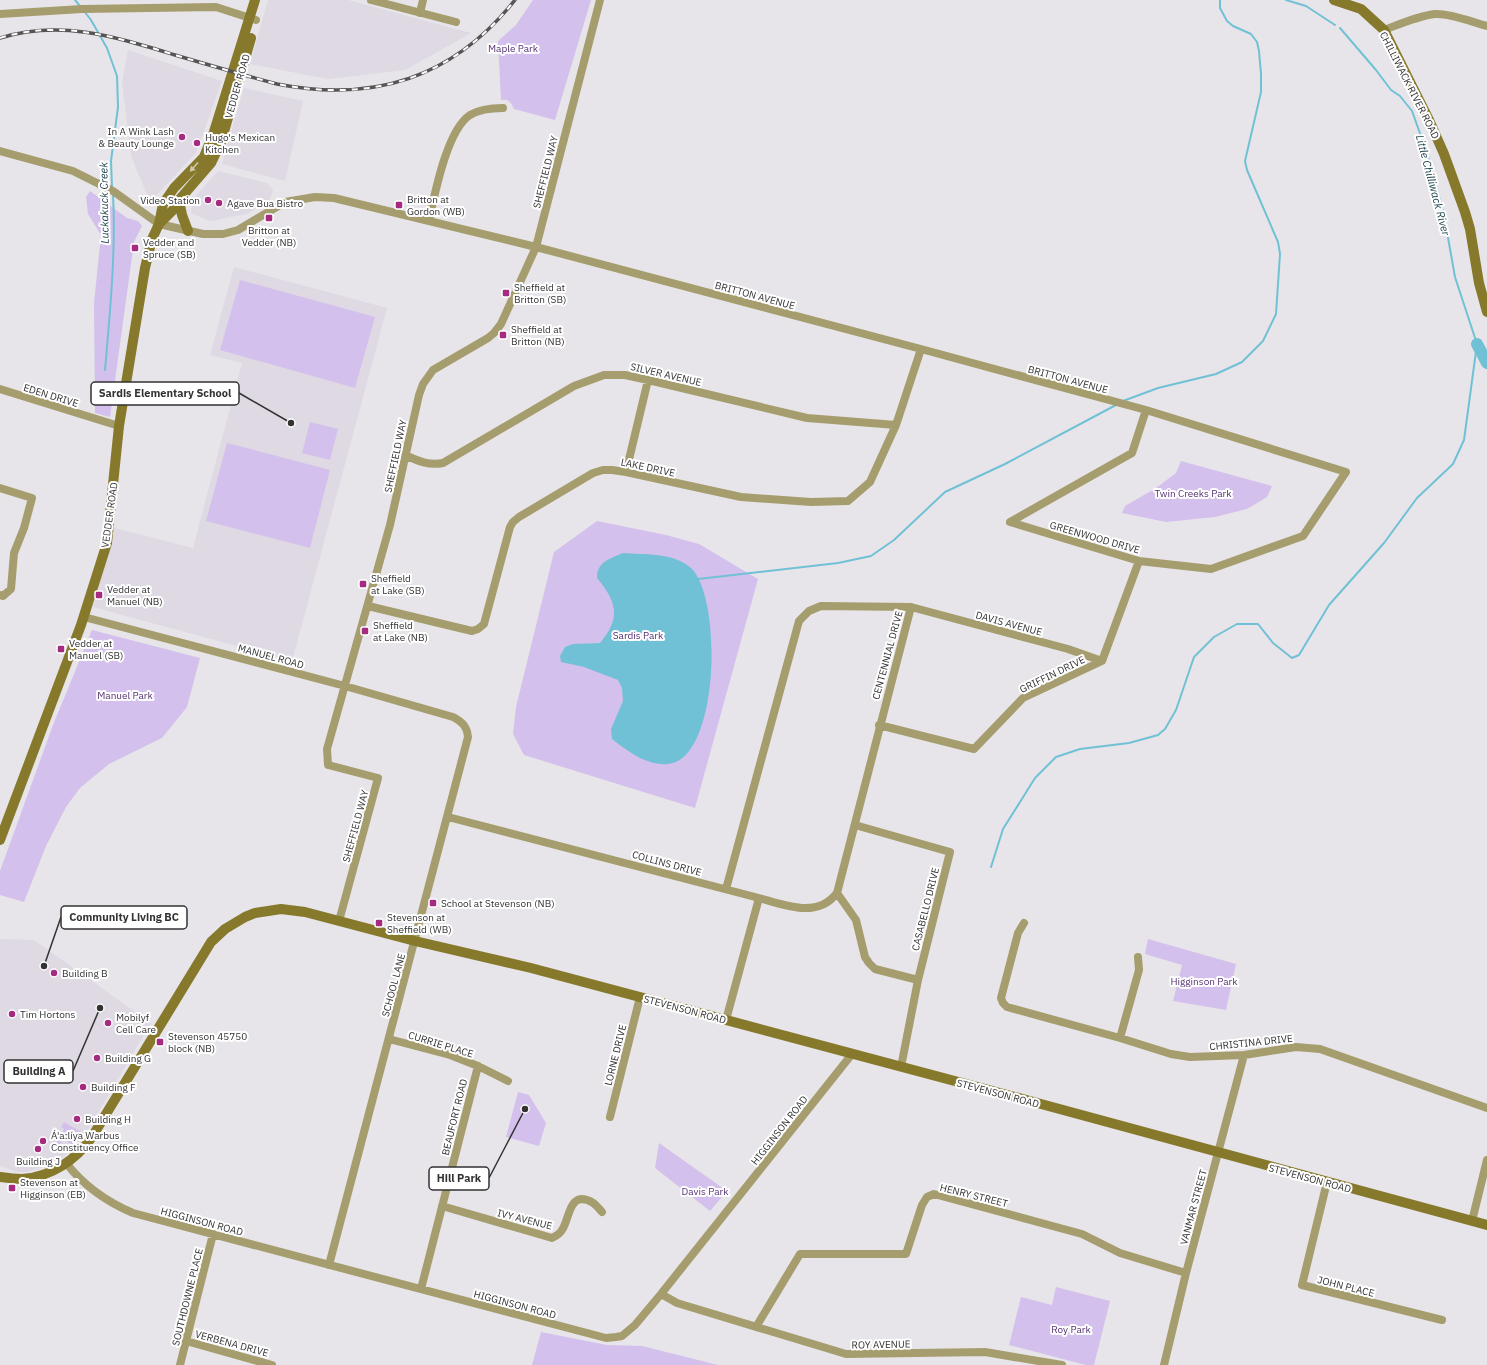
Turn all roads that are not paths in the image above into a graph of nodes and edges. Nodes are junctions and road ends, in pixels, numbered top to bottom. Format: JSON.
{"nodes":[{"id":1,"x":255,"y":0,"type":"edge"},
{"id":2,"x":262,"y":0,"type":"edge"},
{"id":3,"x":371,"y":0,"type":"edge"},
{"id":4,"x":423,"y":0,"type":"edge"},
{"id":5,"x":600,"y":0,"type":"edge"},
{"id":6,"x":1334,"y":0,"type":"edge"},
{"id":7,"x":420,"y":13,"type":"junction"},
{"id":8,"x":0,"y":14,"type":"edge"},
{"id":9,"x":253,"y":19,"type":"junction"},
{"id":10,"x":456,"y":22,"type":"dead end"},
{"id":11,"x":1487,"y":26,"type":"edge"},
{"id":12,"x":1384,"y":30,"type":"junction"},
{"id":13,"x":503,"y":108,"type":"dead end"},
{"id":14,"x":0,"y":151,"type":"edge"},
{"id":15,"x":180,"y":200,"type":"junction"},
{"id":16,"x":429,"y":220,"type":"junction"},
{"id":17,"x":159,"y":224,"type":"junction"},
{"id":18,"x":188,"y":231,"type":"junction"},
{"id":19,"x":536,"y":247,"type":"junction"},
{"id":20,"x":1487,"y":312,"type":"edge"},
{"id":21,"x":922,"y":349,"type":"junction"},
{"id":22,"x":648,"y":380,"type":"junction"},
{"id":23,"x":0,"y":389,"type":"edge"},
{"id":24,"x":1146,"y":410,"type":"junction"},
{"id":25,"x":896,"y":425,"type":"junction"},
{"id":26,"x":119,"y":426,"type":"junction"},
{"id":27,"x":405,"y":455,"type":"junction"},
{"id":28,"x":626,"y":472,"type":"junction"},
{"id":29,"x":1346,"y":472,"type":"joint"},
{"id":30,"x":0,"y":488,"type":"edge"},
{"id":31,"x":1139,"y":561,"type":"junction"},
{"id":32,"x":0,"y":595,"type":"edge"},
{"id":33,"x":368,"y":606,"type":"junction"},
{"id":34,"x":910,"y":607,"type":"junction"},
{"id":35,"x":84,"y":617,"type":"junction"},
{"id":36,"x":1102,"y":661,"type":"junction"},
{"id":37,"x":345,"y":686,"type":"junction"},
{"id":38,"x":453,"y":717,"type":"joint"},
{"id":39,"x":879,"y":725,"type":"junction"},
{"id":40,"x":448,"y":816,"type":"junction"},
{"id":41,"x":855,"y":825,"type":"junction"},
{"id":42,"x":0,"y":840,"type":"edge"},
{"id":43,"x":726,"y":889,"type":"junction"},
{"id":44,"x":837,"y":893,"type":"junction"},
{"id":45,"x":759,"y":898,"type":"junction"},
{"id":46,"x":339,"y":921,"type":"junction"},
{"id":47,"x":1024,"y":923,"type":"dead end"},
{"id":48,"x":415,"y":941,"type":"junction"},
{"id":49,"x":1138,"y":957,"type":"dead end"},
{"id":50,"x":918,"y":980,"type":"junction"},
{"id":51,"x":640,"y":997,"type":"junction"},
{"id":52,"x":726,"y":1020,"type":"junction"},
{"id":53,"x":1120,"y":1038,"type":"junction"},
{"id":54,"x":389,"y":1039,"type":"junction"},
{"id":55,"x":852,"y":1054,"type":"junction"},
{"id":56,"x":1244,"y":1055,"type":"junction"},
{"id":57,"x":478,"y":1066,"type":"junction"},
{"id":58,"x":901,"y":1067,"type":"junction"},
{"id":59,"x":508,"y":1081,"type":"dead end"},
{"id":60,"x":1487,"y":1108,"type":"edge"},
{"id":61,"x":610,"y":1117,"type":"dead end"},
{"id":62,"x":1218,"y":1153,"type":"junction"},
{"id":63,"x":1487,"y":1160,"type":"edge"},
{"id":64,"x":66,"y":1163,"type":"junction"},
{"id":65,"x":2,"y":1177,"type":"edge"},
{"id":66,"x":1326,"y":1182,"type":"junction"},
{"id":67,"x":442,"y":1206,"type":"junction"},
{"id":68,"x":602,"y":1212,"type":"dead end"},
{"id":69,"x":1472,"y":1221,"type":"junction"},
{"id":70,"x":1487,"y":1225,"type":"edge"},
{"id":71,"x":213,"y":1234,"type":"junction"},
{"id":72,"x":329,"y":1265,"type":"junction"},
{"id":73,"x":1186,"y":1273,"type":"junction"},
{"id":74,"x":421,"y":1289,"type":"junction"},
{"id":75,"x":662,"y":1294,"type":"junction"},
{"id":76,"x":1442,"y":1320,"type":"dead end"},
{"id":77,"x":756,"y":1327,"type":"junction"},
{"id":78,"x":186,"y":1341,"type":"junction"},
{"id":79,"x":180,"y":1365,"type":"edge"},
{"id":80,"x":272,"y":1365,"type":"edge"},
{"id":81,"x":1062,"y":1365,"type":"edge"},
{"id":82,"x":1164,"y":1365,"type":"edge"}],
"edges":[{"from":1,"to":9,"type":"street","name":"VEDDER ROAD"},
{"from":2,"to":9,"type":"street","name":"VEDDER ROAD"},
{"from":3,"to":7,"type":"street"},
{"from":4,"to":7,"type":"street"},
{"from":5,"to":19,"type":"street","name":"SHEFFIELD WAY"},
{"from":6,"to":12,"type":"street","name":"CHILLIWACK RIVER ROAD"},
{"from":7,"to":10,"type":"street"},
{"from":8,"to":9,"type":"street"},
{"from":9,"to":15,"type":"street","name":"VEDDER ROAD"},
{"from":9,"to":17,"type":"street","name":"VEDDER ROAD","one_way":true},
{"from":11,"to":12,"type":"street"},
{"from":12,"to":20,"type":"street","name":"CHILLIWACK RIVER ROAD"},
{"from":13,"to":16,"type":"street"},
{"from":14,"to":17,"type":"street"},
{"from":15,"to":17,"type":"street","name":"VEDDER ROAD"},
{"from":15,"to":18,"type":"street"},
{"from":16,"to":18,"type":"street","name":"BRITTON AVENUE"},
{"from":16,"to":19,"type":"street","name":"BRITTON AVENUE"},
{"from":17,"to":18,"type":"street","name":"BRITTON AVENUE"},
{"from":17,"to":26,"type":"street","name":"VEDDER ROAD"},
{"from":19,"to":21,"type":"street","name":"BRITTON AVENUE"},
{"from":19,"to":27,"type":"street","name":"SHEFFIELD WAY"},
{"from":21,"to":24,"type":"street","name":"BRITTON AVENUE"},
{"from":21,"to":25,"type":"street","name":"LAKE DRIVE"},
{"from":22,"to":25,"type":"street","name":"SILVER AVENUE"},
{"from":22,"to":27,"type":"street","name":"SILVER AVENUE"},
{"from":22,"to":28,"type":"street"},
{"from":23,"to":26,"type":"street","name":"EDEN DRIVE"},
{"from":24,"to":29,"type":"street","name":"BRITTON AVENUE"},
{"from":24,"to":31,"type":"street","name":"GREENWOOD DRIVE"},
{"from":25,"to":28,"type":"street","name":"LAKE DRIVE"},
{"from":26,"to":35,"type":"street","name":"VEDDER ROAD"},
{"from":27,"to":33,"type":"street","name":"SHEFFIELD WAY"},
{"from":28,"to":33,"type":"street","name":"LAKE DRIVE"},
{"from":29,"to":31,"type":"street","name":"GREENWOOD DRIVE"},
{"from":30,"to":32,"type":"street"},
{"from":31,"to":36,"type":"street"},
{"from":33,"to":37,"type":"street","name":"SHEFFIELD WAY"},
{"from":34,"to":36,"type":"street","name":"DAVIS AVENUE"},
{"from":34,"to":39,"type":"street","name":"CENTENNIAL DRIVE"},
{"from":34,"to":43,"type":"street","name":"CENTENNIAL DRIVE"},
{"from":35,"to":37,"type":"street","name":"MANUEL ROAD"},
{"from":35,"to":42,"type":"street","name":"VEDDER ROAD"},
{"from":36,"to":39,"type":"street","name":"GRIFFIN DRIVE"},
{"from":37,"to":38,"type":"street","name":"MANUEL ROAD"},
{"from":37,"to":46,"type":"street","name":"SHEFFIELD WAY"},
{"from":38,"to":40,"type":"street","name":"SCHOOL LANE"},
{"from":39,"to":41,"type":"street","name":"CENTENNIAL DRIVE"},
{"from":40,"to":43,"type":"street","name":"COLLINS DRIVE"},
{"from":40,"to":48,"type":"street","name":"SCHOOL LANE"},
{"from":41,"to":44,"type":"street","name":"CENTENNIAL DRIVE"},
{"from":41,"to":50,"type":"street","name":"CASABELLO DRIVE"},
{"from":43,"to":45,"type":"street","name":"COLLINS DRIVE"},
{"from":44,"to":45,"type":"street"},
{"from":44,"to":50,"type":"street"},
{"from":45,"to":52,"type":"street"},
{"from":46,"to":48,"type":"street","name":"STEVENSON ROAD"},
{"from":46,"to":64,"type":"street","name":"STEVENSON ROAD"},
{"from":47,"to":53,"type":"street","name":"CHRISTINA DRIVE"},
{"from":48,"to":51,"type":"street","name":"STEVENSON ROAD"},
{"from":48,"to":54,"type":"street","name":"SCHOOL LANE"},
{"from":49,"to":53,"type":"street"},
{"from":50,"to":58,"type":"street","name":"CASABELLO DRIVE"},
{"from":51,"to":52,"type":"street","name":"STEVENSON ROAD"},
{"from":51,"to":61,"type":"street","name":"LORNE DRIVE"},
{"from":52,"to":55,"type":"street","name":"STEVENSON ROAD"},
{"from":53,"to":56,"type":"street","name":"CHRISTINA DRIVE"},
{"from":54,"to":57,"type":"street","name":"CURRIE PLACE"},
{"from":54,"to":72,"type":"street","name":"SCHOOL LANE"},
{"from":55,"to":58,"type":"street","name":"STEVENSON ROAD"},
{"from":55,"to":75,"type":"street","name":"HIGGINSON ROAD"},
{"from":56,"to":60,"type":"street","name":"CHRISTINA DRIVE"},
{"from":56,"to":62,"type":"street","name":"VANMAR STREET"},
{"from":57,"to":59,"type":"street","name":"CURRIE PLACE"},
{"from":57,"to":67,"type":"street","name":"BEAUFORT ROAD"},
{"from":58,"to":62,"type":"street","name":"STEVENSON ROAD"},
{"from":62,"to":66,"type":"street","name":"STEVENSON ROAD"},
{"from":62,"to":73,"type":"street","name":"VANMAR STREET"},
{"from":63,"to":69,"type":"street"},
{"from":64,"to":65,"type":"street","name":"STEVENSON ROAD"},
{"from":64,"to":71,"type":"street","name":"HIGGINSON ROAD"},
{"from":66,"to":69,"type":"street","name":"STEVENSON ROAD"},
{"from":66,"to":76,"type":"street","name":"JOHN PLACE"},
{"from":67,"to":68,"type":"street","name":"IVY AVENUE"},
{"from":67,"to":74,"type":"street","name":"BEAUFORT ROAD"},
{"from":69,"to":70,"type":"street","name":"STEVENSON ROAD"},
{"from":71,"to":72,"type":"street","name":"HIGGINSON ROAD"},
{"from":71,"to":78,"type":"street","name":"SOUTHDOWNE PLACE"},
{"from":72,"to":74,"type":"street","name":"HIGGINSON ROAD"},
{"from":73,"to":77,"type":"street","name":"HENRY STREET"},
{"from":73,"to":82,"type":"street","name":"VANMAR STREET"},
{"from":74,"to":75,"type":"street","name":"HIGGINSON ROAD"},
{"from":75,"to":77,"type":"street","name":"ROY AVENUE"},
{"from":77,"to":81,"type":"street","name":"ROY AVENUE"},
{"from":78,"to":79,"type":"street","name":"SOUTHDOWNE PLACE"},
{"from":78,"to":80,"type":"street","name":"VERBENA DRIVE"}]}
